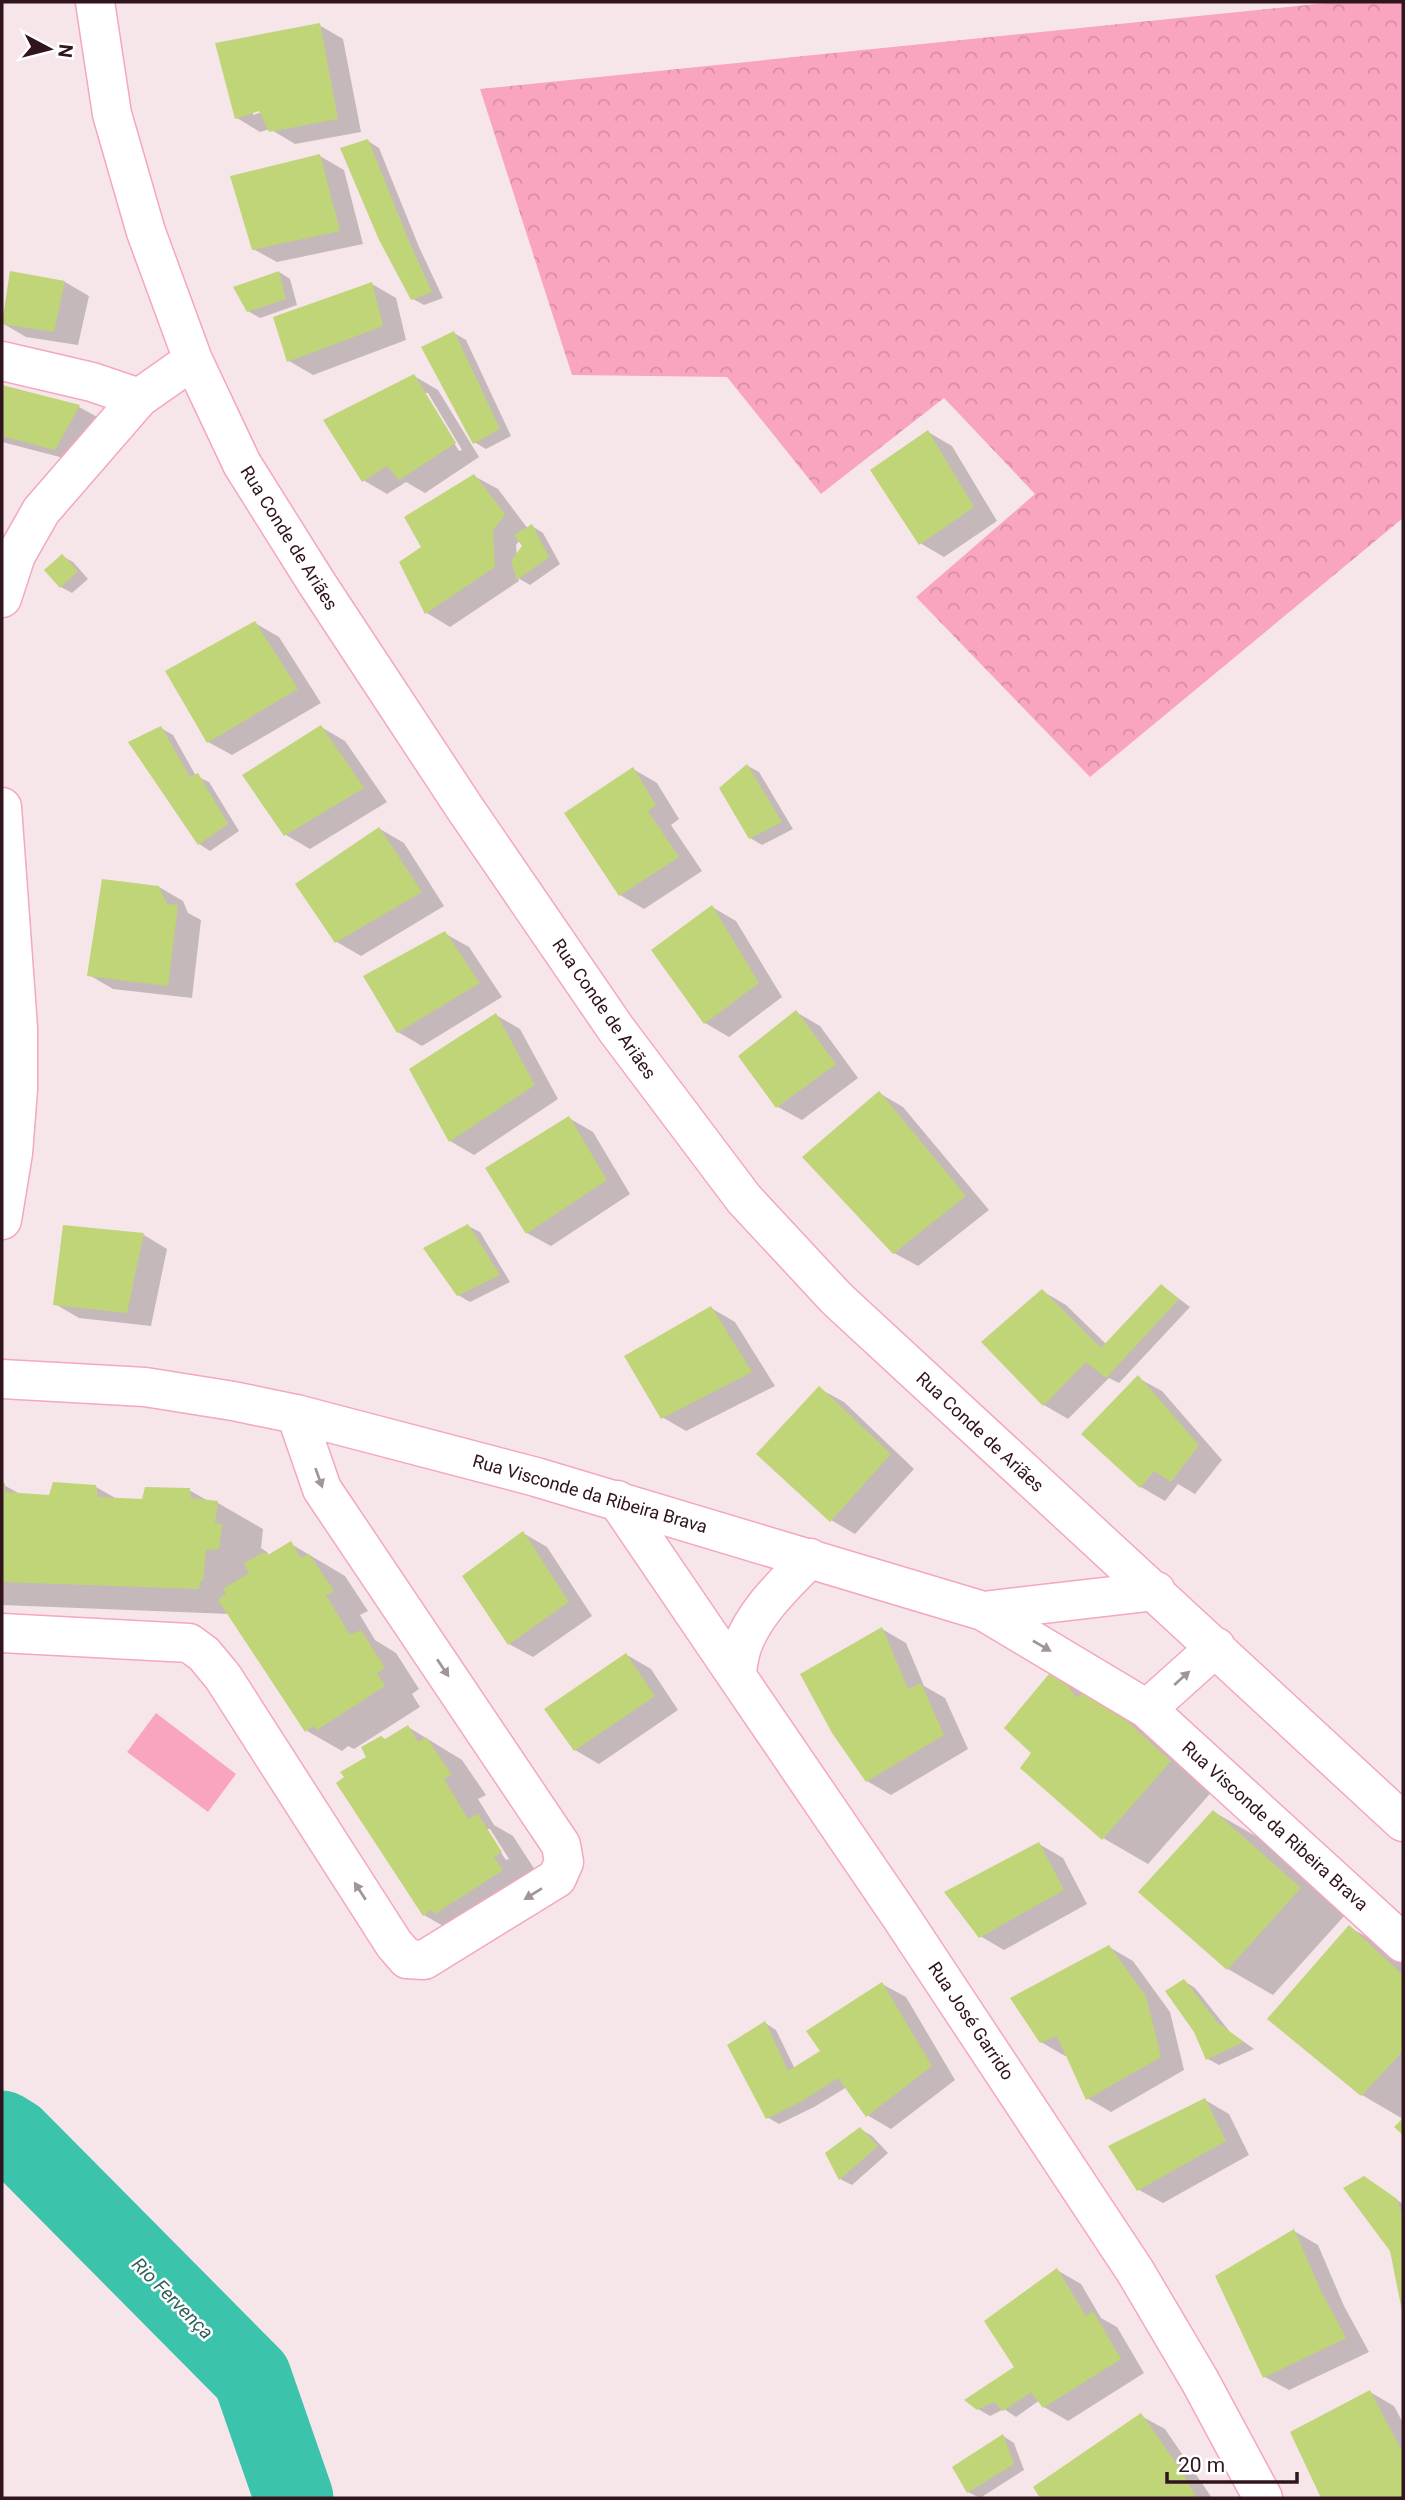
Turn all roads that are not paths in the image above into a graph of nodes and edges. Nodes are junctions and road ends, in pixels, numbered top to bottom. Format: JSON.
{"nodes":[{"id":1,"x":94,"y":2,"type":"edge"},
{"id":2,"x":193,"y":360,"type":"junction"},
{"id":3,"x":2,"y":361,"type":"edge"},
{"id":4,"x":139,"y":398,"type":"junction"},
{"id":5,"x":2,"y":598,"type":"edge"},
{"id":6,"x":2,"y":807,"type":"edge"},
{"id":7,"x":2,"y":1220,"type":"edge"},
{"id":8,"x":2,"y":1379,"type":"edge"},
{"id":9,"x":296,"y":1414,"type":"junction"},
{"id":10,"x":617,"y":1500,"type":"junction"},
{"id":11,"x":810,"y":1558,"type":"junction"},
{"id":12,"x":1156,"y":1591,"type":"junction"},
{"id":13,"x":983,"y":1611,"type":"junction"},
{"id":14,"x":2,"y":1633,"type":"edge"},
{"id":15,"x":1216,"y":1647,"type":"junction"},
{"id":16,"x":736,"y":1675,"type":"junction"},
{"id":17,"x":1147,"y":1709,"type":"junction"},
{"id":18,"x":1403,"y":1822,"type":"edge"},
{"id":19,"x":1403,"y":1943,"type":"edge"},
{"id":20,"x":1263,"y":2498,"type":"edge"}],
"edges":[{"from":1,"to":2,"type":"street","name":"Rua Conde de Ariães"},
{"from":2,"to":4,"type":"street"},
{"from":2,"to":12,"type":"street","name":"Rua Conde de Ariães"},
{"from":3,"to":4,"type":"street"},
{"from":4,"to":5,"type":"street"},
{"from":6,"to":7,"type":"street"},
{"from":8,"to":9,"type":"street","name":"Rua Visconde da Ribeira Brava"},
{"from":9,"to":10,"type":"street","name":"Rua Visconde da Ribeira Brava"},
{"from":9,"to":14,"type":"street","one_way":true},
{"from":10,"to":11,"type":"street","name":"Rua Visconde da Ribeira Brava"},
{"from":10,"to":16,"type":"street","name":"Rua José Garrido"},
{"from":11,"to":13,"type":"street","name":"Rua Visconde da Ribeira Brava"},
{"from":11,"to":16,"type":"street"},
{"from":12,"to":13,"type":"street"},
{"from":12,"to":15,"type":"street","name":"Rua Conde de Ariães"},
{"from":13,"to":17,"type":"street","name":"Rua Visconde da Ribeira Brava","one_way":true},
{"from":17,"to":15,"type":"street","one_way":true},
{"from":15,"to":18,"type":"street","name":"Rua Conde de Ariães"},
{"from":16,"to":20,"type":"street","name":"Rua José Garrido"},
{"from":17,"to":19,"type":"street","name":"Rua Visconde da Ribeira Brava"}]}
